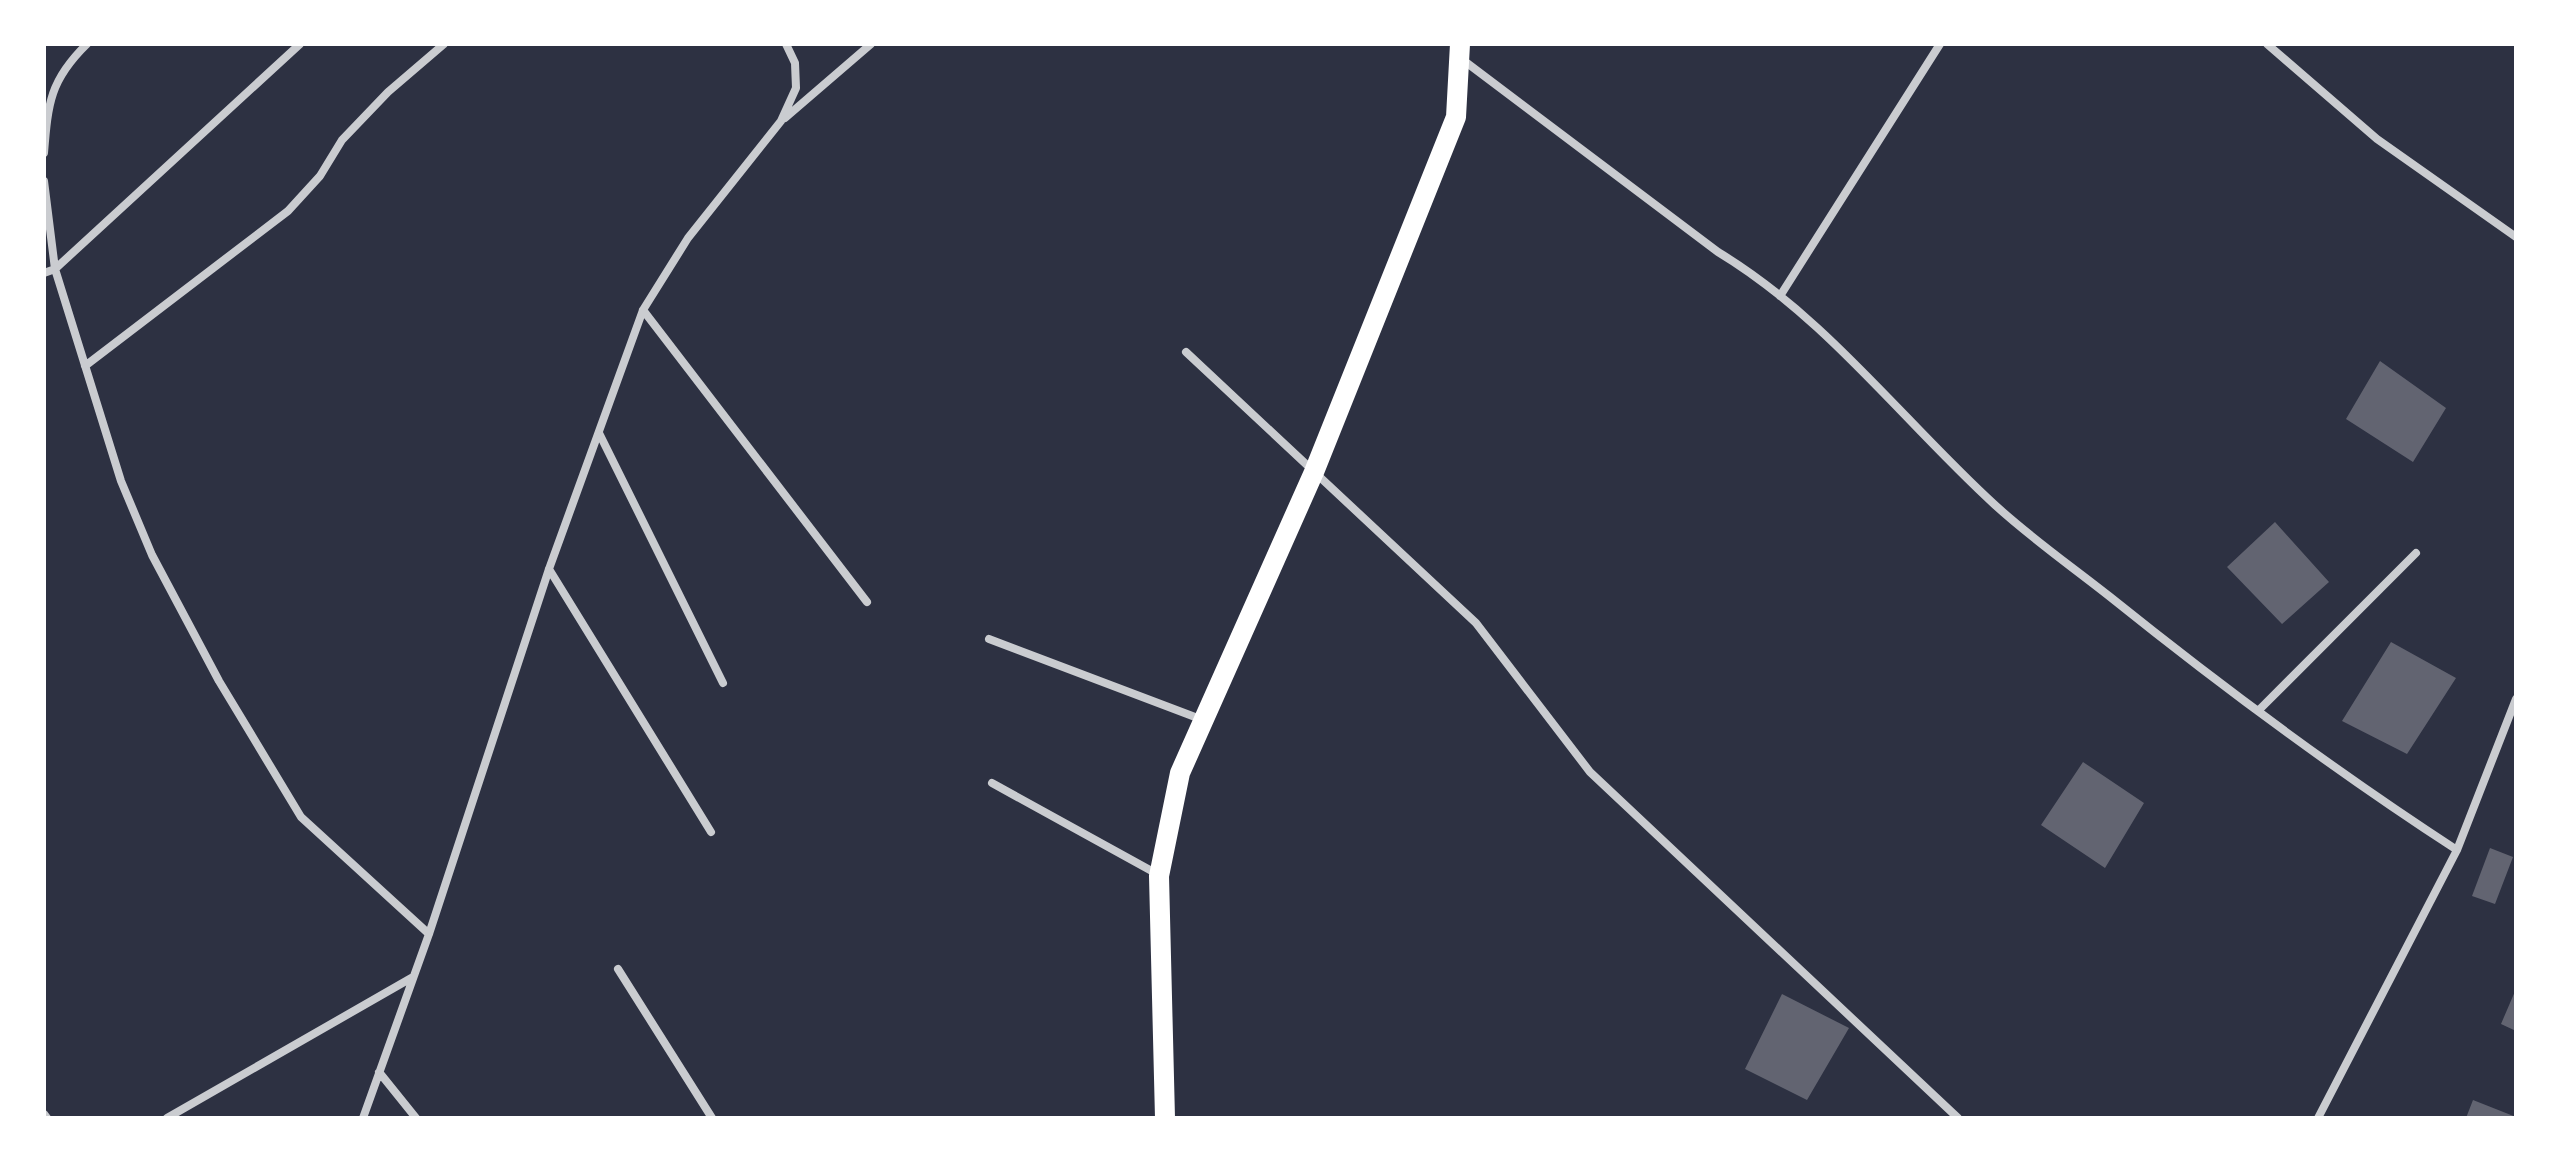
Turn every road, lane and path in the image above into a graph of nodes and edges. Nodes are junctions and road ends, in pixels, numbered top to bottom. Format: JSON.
{"nodes":[{"id":1,"x":87,"y":44,"type":"edge"},
{"id":2,"x":300,"y":44,"type":"edge"},
{"id":3,"x":444,"y":44,"type":"edge"},
{"id":4,"x":786,"y":44,"type":"edge"},
{"id":5,"x":871,"y":44,"type":"edge"},
{"id":6,"x":1940,"y":44,"type":"edge"},
{"id":7,"x":2267,"y":44,"type":"edge"},
{"id":8,"x":1460,"y":51,"type":"edge"},
{"id":9,"x":44,"y":89,"type":"edge"},
{"id":10,"x":48,"y":103,"type":"junction"},
{"id":11,"x":781,"y":121,"type":"junction"},
{"id":12,"x":44,"y":153,"type":"edge"},
{"id":13,"x":44,"y":181,"type":"edge"},
{"id":14,"x":2516,"y":237,"type":"edge"},
{"id":15,"x":55,"y":269,"type":"junction"},
{"id":16,"x":44,"y":273,"type":"edge"},
{"id":17,"x":1780,"y":296,"type":"junction"},
{"id":18,"x":643,"y":310,"type":"junction"},
{"id":19,"x":1186,"y":352,"type":"dead end"},
{"id":20,"x":85,"y":366,"type":"junction"},
{"id":21,"x":599,"y":433,"type":"junction"},
{"id":22,"x":1314,"y":472,"type":"junction"},
{"id":23,"x":2416,"y":553,"type":"dead end"},
{"id":24,"x":549,"y":569,"type":"junction"},
{"id":25,"x":867,"y":602,"type":"dead end"},
{"id":26,"x":989,"y":639,"type":"dead end"},
{"id":27,"x":723,"y":683,"type":"dead end"},
{"id":28,"x":2516,"y":699,"type":"edge"},
{"id":29,"x":2259,"y":710,"type":"junction"},
{"id":30,"x":1204,"y":720,"type":"junction"},
{"id":31,"x":992,"y":783,"type":"dead end"},
{"id":32,"x":711,"y":832,"type":"dead end"},
{"id":33,"x":2457,"y":850,"type":"junction"},
{"id":34,"x":1159,"y":876,"type":"junction"},
{"id":35,"x":429,"y":934,"type":"junction"},
{"id":36,"x":618,"y":969,"type":"dead end"},
{"id":37,"x":413,"y":977,"type":"junction"},
{"id":38,"x":379,"y":1072,"type":"junction"},
{"id":39,"x":167,"y":1118,"type":"edge"},
{"id":40,"x":363,"y":1118,"type":"edge"},
{"id":41,"x":416,"y":1118,"type":"edge"},
{"id":42,"x":712,"y":1118,"type":"edge"},
{"id":43,"x":1165,"y":1118,"type":"edge"},
{"id":44,"x":1958,"y":1118,"type":"edge"},
{"id":45,"x":2318,"y":1118,"type":"edge"}],
"edges":[{"from":1,"to":10,"type":"street"},
{"from":2,"to":15,"type":"street"},
{"from":3,"to":20,"type":"street"},
{"from":4,"to":11,"type":"street"},
{"from":5,"to":11,"type":"street"},
{"from":6,"to":17,"type":"street"},
{"from":7,"to":14,"type":"street"},
{"from":8,"to":17,"type":"street"},
{"from":8,"to":22,"type":"main road"},
{"from":9,"to":10,"type":"street"},
{"from":10,"to":12,"type":"street"},
{"from":11,"to":18,"type":"street"},
{"from":13,"to":15,"type":"street"},
{"from":15,"to":16,"type":"street"},
{"from":15,"to":20,"type":"street"},
{"from":17,"to":29,"type":"street"},
{"from":18,"to":21,"type":"street"},
{"from":18,"to":25,"type":"street"},
{"from":19,"to":22,"type":"street"},
{"from":20,"to":35,"type":"street"},
{"from":21,"to":24,"type":"street"},
{"from":21,"to":27,"type":"street"},
{"from":22,"to":30,"type":"main road"},
{"from":22,"to":44,"type":"street"},
{"from":23,"to":29,"type":"street"},
{"from":24,"to":32,"type":"street"},
{"from":24,"to":35,"type":"street"},
{"from":26,"to":30,"type":"street"},
{"from":28,"to":33,"type":"street"},
{"from":29,"to":33,"type":"street"},
{"from":30,"to":34,"type":"main road"},
{"from":31,"to":34,"type":"street"},
{"from":33,"to":45,"type":"street"},
{"from":34,"to":43,"type":"main road"},
{"from":35,"to":37,"type":"street"},
{"from":36,"to":42,"type":"street"},
{"from":37,"to":38,"type":"street"},
{"from":37,"to":39,"type":"street"},
{"from":38,"to":40,"type":"street"},
{"from":38,"to":41,"type":"street"}]}
